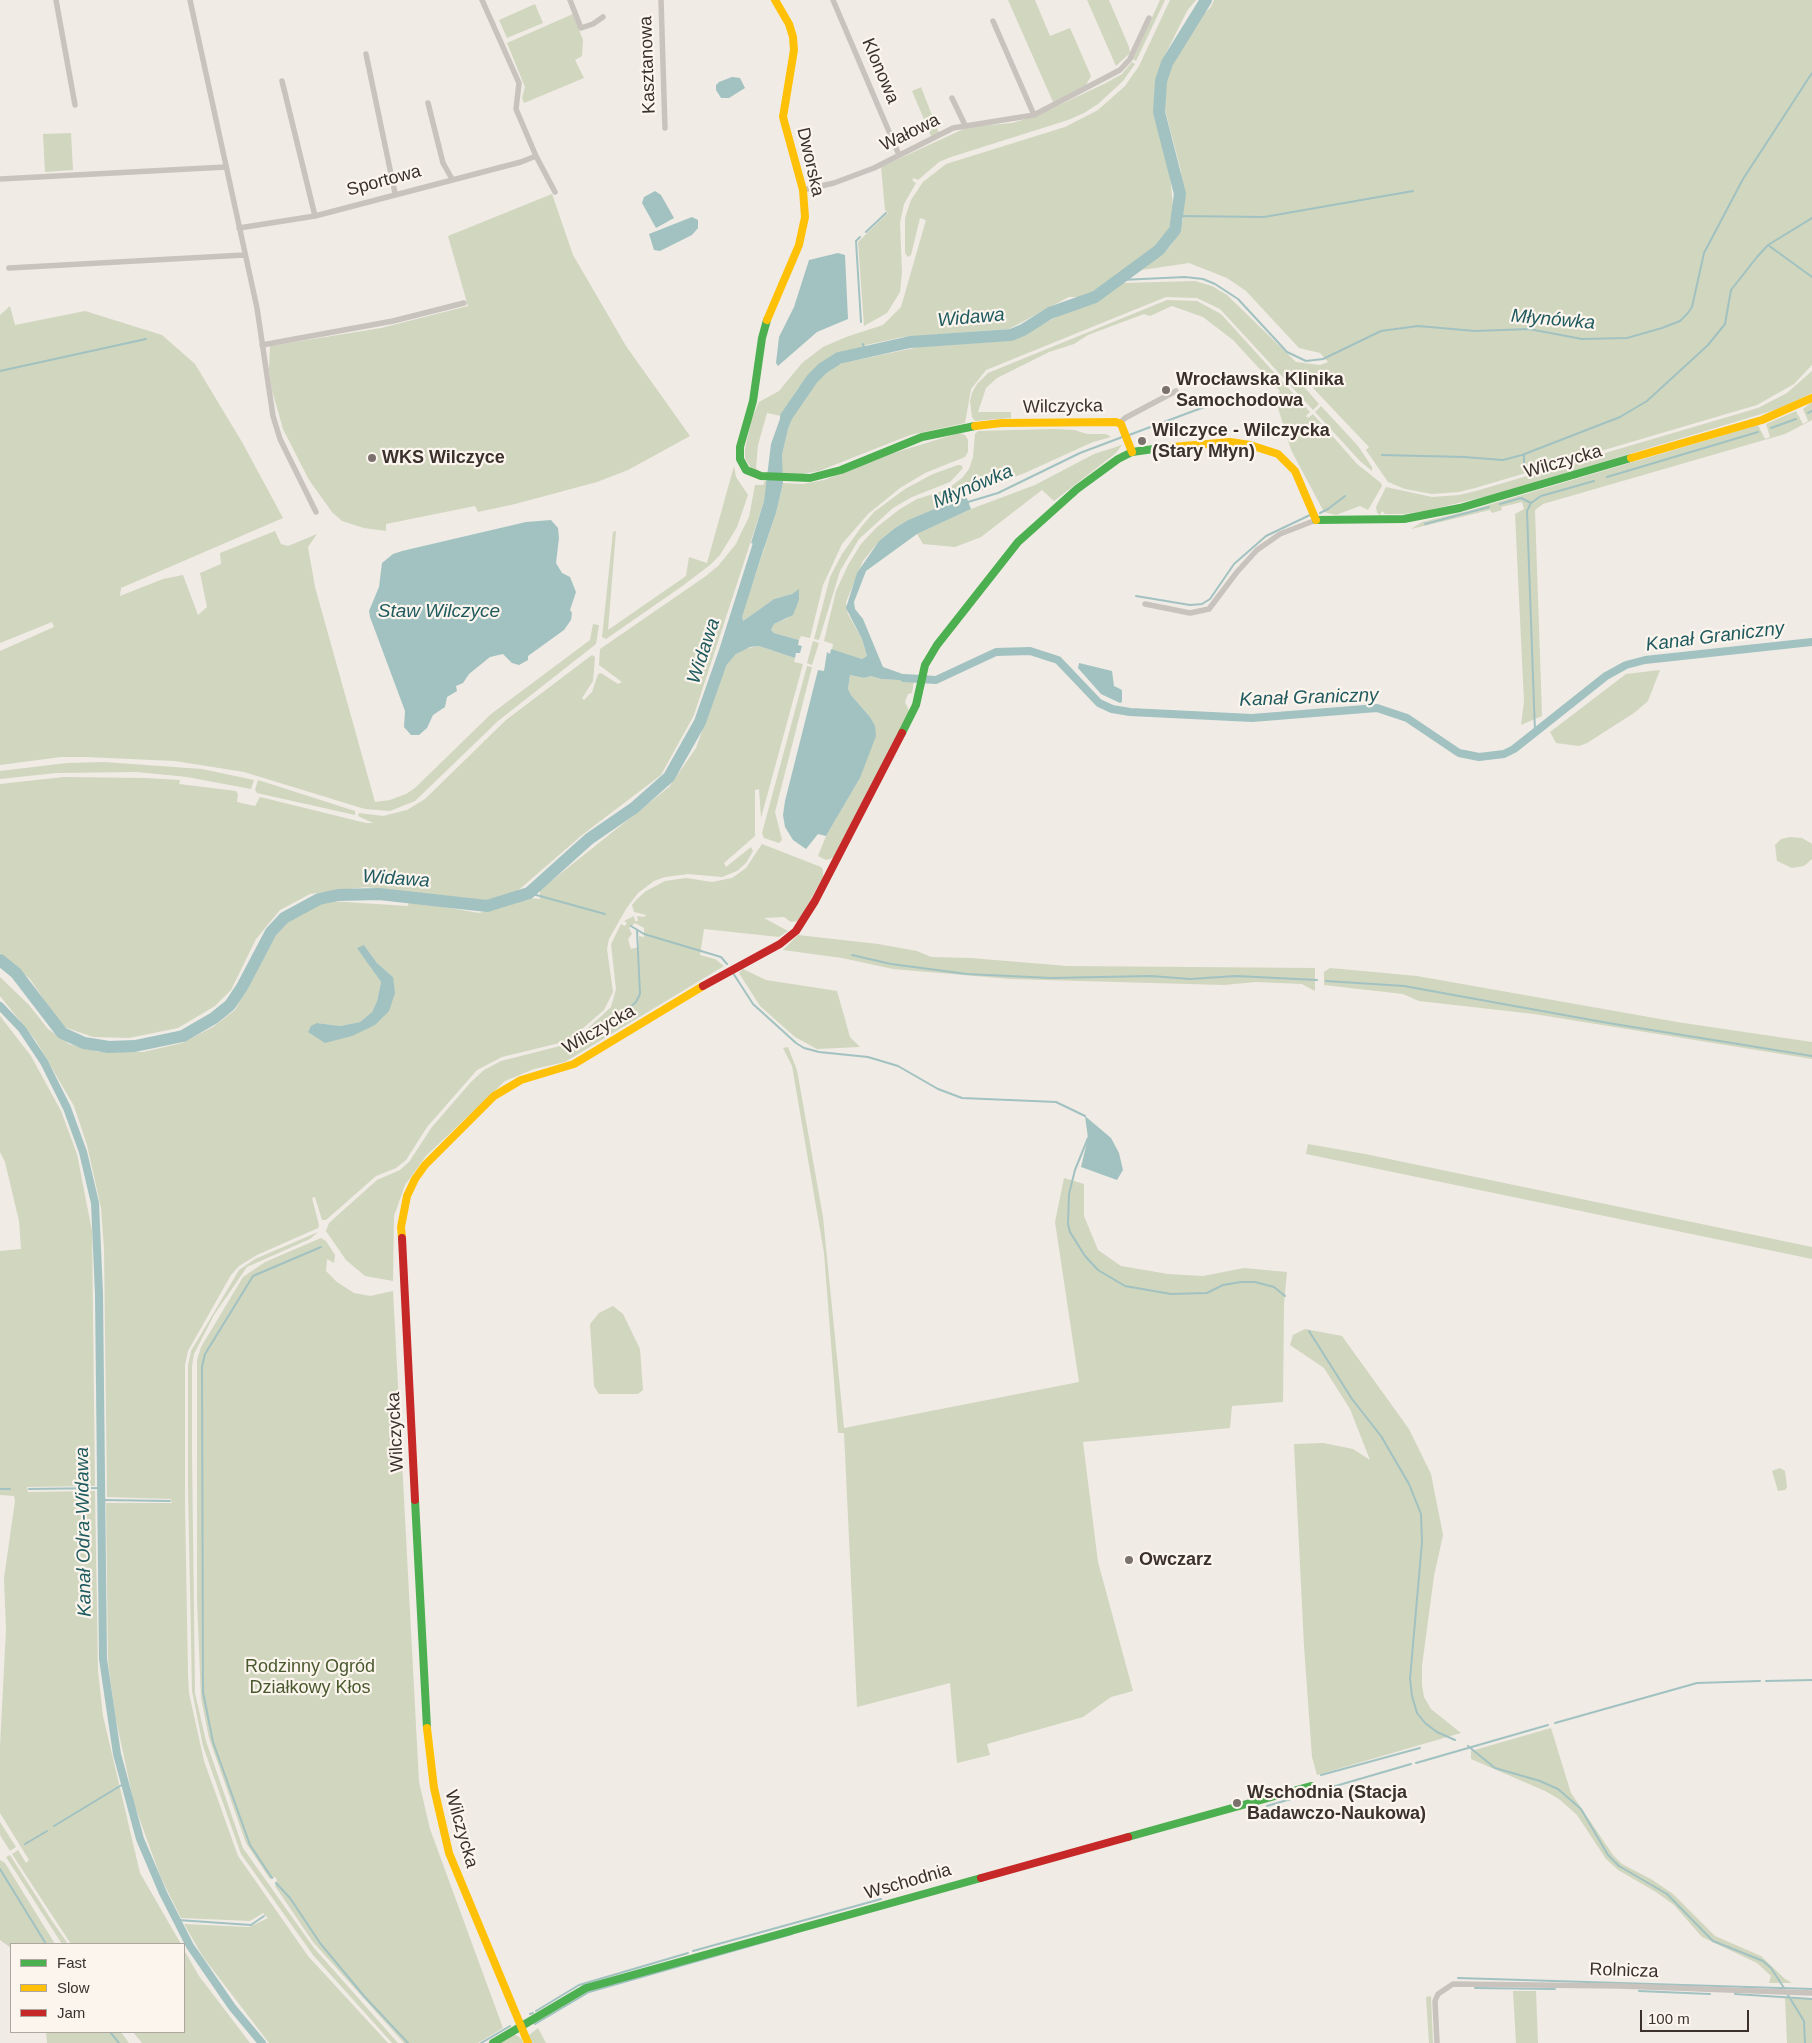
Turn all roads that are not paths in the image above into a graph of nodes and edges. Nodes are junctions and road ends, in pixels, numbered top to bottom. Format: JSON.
{"nodes":[{"id":1,"x":56,"y":0,"type":"edge"},
{"id":2,"x":190,"y":0,"type":"edge"},
{"id":3,"x":482,"y":0,"type":"edge"},
{"id":4,"x":570,"y":0,"type":"edge"},
{"id":5,"x":661,"y":0,"type":"edge"},
{"id":6,"x":775,"y":0,"type":"edge"},
{"id":7,"x":833,"y":0,"type":"edge"},
{"id":8,"x":602,"y":17,"type":"dead end"},
{"id":9,"x":1149,"y":18,"type":"dead end"},
{"id":10,"x":993,"y":21,"type":"dead end"},
{"id":11,"x":366,"y":54,"type":"dead end"},
{"id":12,"x":282,"y":81,"type":"dead end"},
{"id":13,"x":952,"y":98,"type":"dead end"},
{"id":14,"x":428,"y":103,"type":"dead end"},
{"id":15,"x":75,"y":105,"type":"dead end"},
{"id":16,"x":1034,"y":115,"type":"junction"},
{"id":17,"x":965,"y":126,"type":"junction"},
{"id":18,"x":665,"y":128,"type":"dead end"},
{"id":19,"x":899,"y":155,"type":"junction"},
{"id":20,"x":536,"y":156,"type":"junction"},
{"id":21,"x":226,"y":167,"type":"junction"},
{"id":22,"x":0,"y":179,"type":"edge"},
{"id":23,"x":452,"y":179,"type":"junction"},
{"id":24,"x":802,"y":190,"type":"junction"},
{"id":25,"x":555,"y":192,"type":"dead end"},
{"id":26,"x":395,"y":193,"type":"junction"},
{"id":27,"x":315,"y":216,"type":"junction"},
{"id":28,"x":239,"y":228,"type":"junction"},
{"id":29,"x":244,"y":255,"type":"junction"},
{"id":30,"x":9,"y":268,"type":"dead end"},
{"id":31,"x":464,"y":303,"type":"dead end"},
{"id":32,"x":262,"y":345,"type":"junction"},
{"id":33,"x":1176,"y":391,"type":"dead end"},
{"id":34,"x":1812,"y":398,"type":"edge"},
{"id":35,"x":1122,"y":426,"type":"junction"},
{"id":36,"x":1132,"y":452,"type":"junction"},
{"id":37,"x":761,"y":476,"type":"joint"},
{"id":38,"x":316,"y":512,"type":"dead end"},
{"id":39,"x":1316,"y":520,"type":"junction"},
{"id":40,"x":1145,"y":604,"type":"dead end"},
{"id":41,"x":1311,"y":1786,"type":"dead end"},
{"id":42,"x":1812,"y":1994,"type":"edge"},
{"id":43,"x":521,"y":2026,"type":"junction"},
{"id":44,"x":492,"y":2043,"type":"edge"},
{"id":45,"x":528,"y":2043,"type":"edge"},
{"id":46,"x":1437,"y":2043,"type":"edge"}],
"edges":[{"from":1,"to":15,"type":"street"},
{"from":2,"to":21,"type":"street"},
{"from":3,"to":20,"type":"street"},
{"from":4,"to":8,"type":"street"},
{"from":5,"to":18,"type":"street","name":"Kasztanowa"},
{"from":6,"to":24,"type":"street","name":"Dworska"},
{"from":7,"to":19,"type":"street","name":"Klonowa"},
{"from":9,"to":16,"type":"street","name":"Wałowa"},
{"from":10,"to":16,"type":"street"},
{"from":11,"to":26,"type":"street"},
{"from":12,"to":27,"type":"street"},
{"from":13,"to":17,"type":"street"},
{"from":14,"to":23,"type":"street"},
{"from":16,"to":17,"type":"street","name":"Wałowa"},
{"from":17,"to":19,"type":"street","name":"Wałowa"},
{"from":19,"to":24,"type":"street","name":"Wałowa"},
{"from":20,"to":23,"type":"street","name":"Sportowa"},
{"from":20,"to":25,"type":"street"},
{"from":21,"to":22,"type":"street"},
{"from":21,"to":28,"type":"street"},
{"from":23,"to":26,"type":"street","name":"Sportowa"},
{"from":24,"to":37,"type":"street","name":"Dworska"},
{"from":26,"to":27,"type":"street","name":"Sportowa"},
{"from":27,"to":28,"type":"street","name":"Sportowa"},
{"from":28,"to":29,"type":"street"},
{"from":29,"to":30,"type":"street"},
{"from":29,"to":32,"type":"street"},
{"from":31,"to":32,"type":"street"},
{"from":32,"to":38,"type":"street"},
{"from":33,"to":35,"type":"street"},
{"from":34,"to":39,"type":"street","name":"Wilczycka"},
{"from":35,"to":36,"type":"street","name":"Wilczycka"},
{"from":35,"to":37,"type":"street","name":"Wilczycka"},
{"from":36,"to":39,"type":"street"},
{"from":36,"to":43,"type":"street","name":"Wilczycka"},
{"from":39,"to":40,"type":"street","name":"Wilczycka"},
{"from":41,"to":43,"type":"street","name":"Wschodnia"},
{"from":42,"to":46,"type":"street","name":"Rolnicza"},
{"from":43,"to":44,"type":"street","name":"Wschodnia"},
{"from":43,"to":45,"type":"street","name":"Wilczycka"}]}
